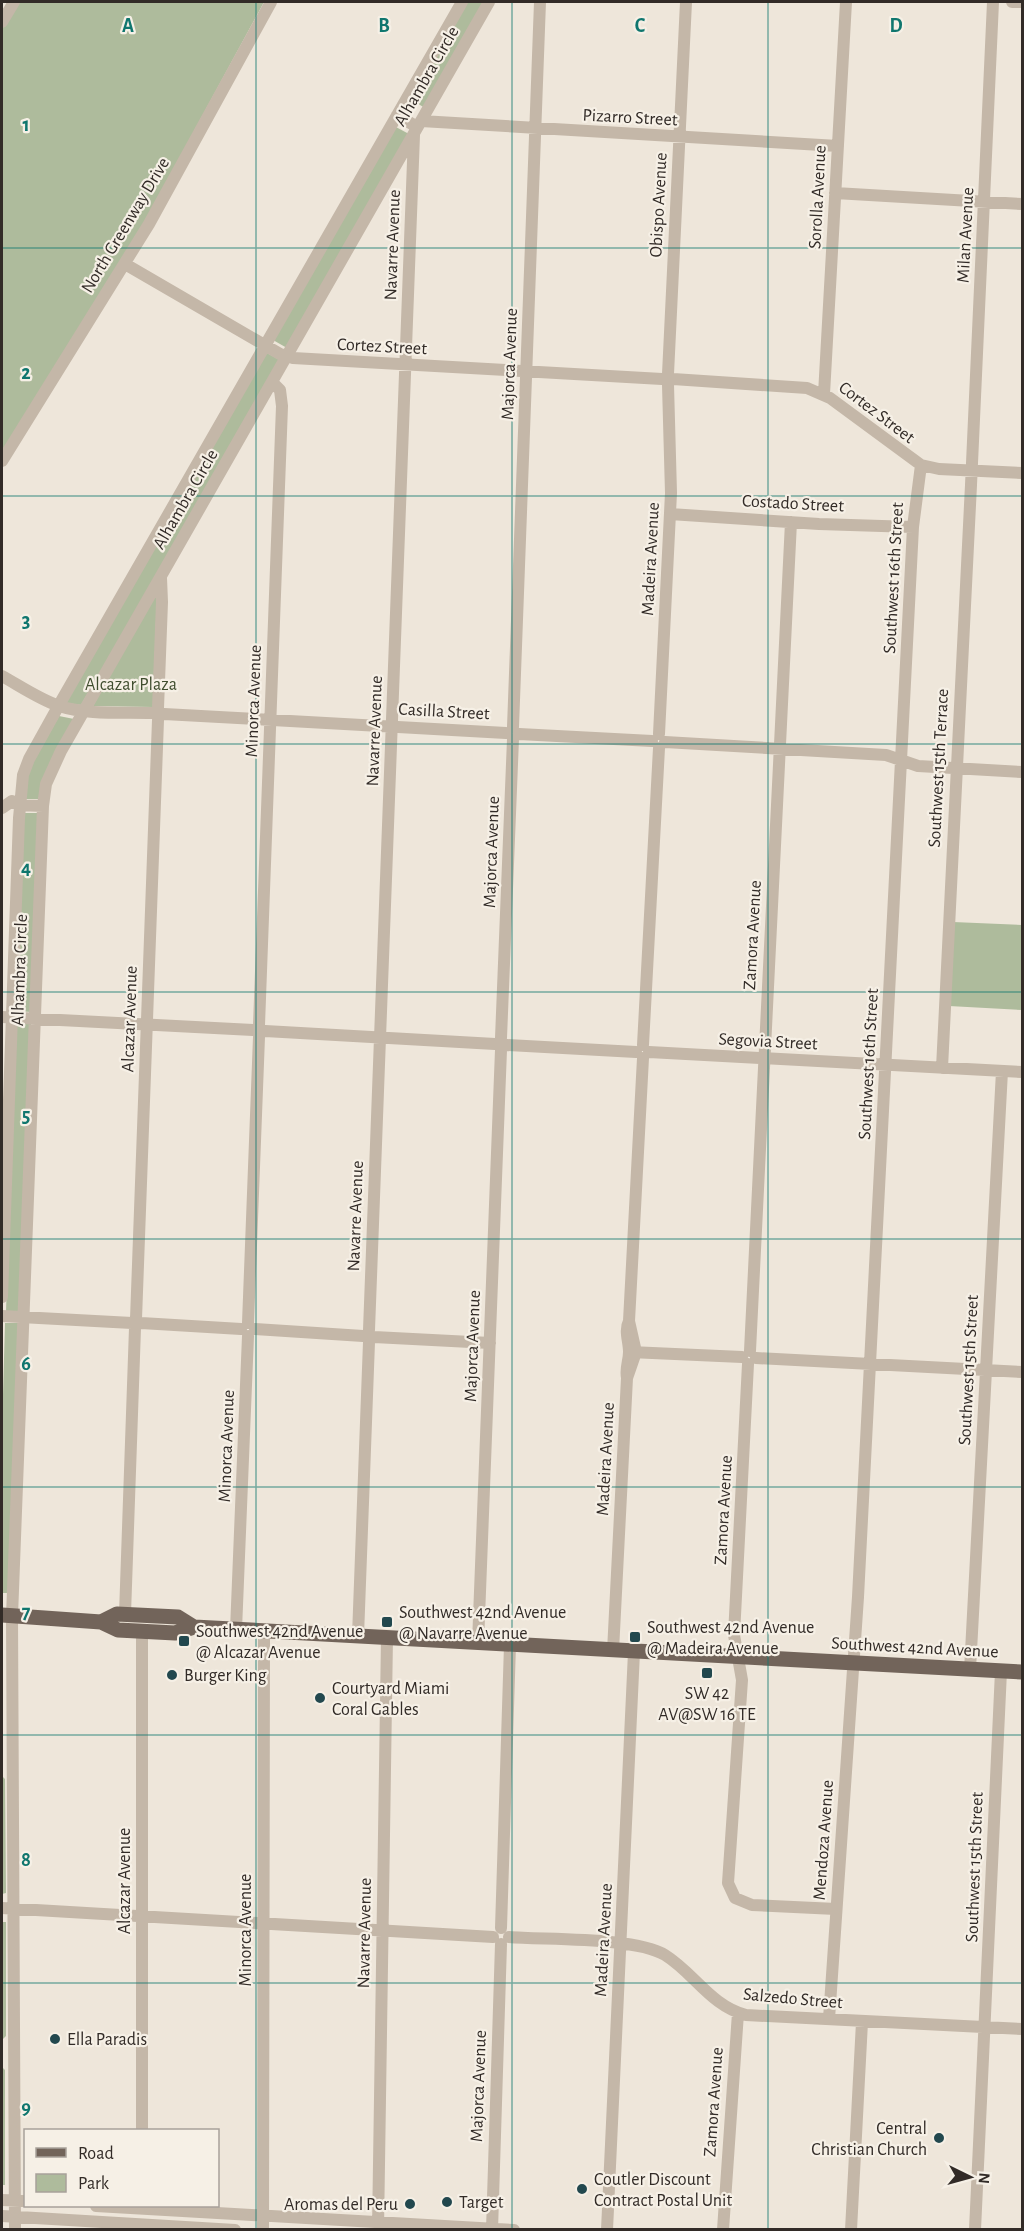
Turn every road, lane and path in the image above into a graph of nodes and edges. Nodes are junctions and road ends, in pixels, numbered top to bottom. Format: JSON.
{"nodes":[{"id":1,"x":14,"y":2,"type":"edge"},
{"id":2,"x":270,"y":2,"type":"edge"},
{"id":3,"x":462,"y":2,"type":"edge"},
{"id":4,"x":489,"y":2,"type":"edge"},
{"id":5,"x":540,"y":2,"type":"edge"},
{"id":6,"x":686,"y":2,"type":"edge"},
{"id":7,"x":846,"y":2,"type":"edge"},
{"id":8,"x":993,"y":2,"type":"edge"},
{"id":9,"x":1012,"y":2,"type":"edge"},
{"id":10,"x":1023,"y":2,"type":"edge"},
{"id":11,"x":2,"y":22,"type":"edge"},
{"id":12,"x":397,"y":115,"type":"junction"},
{"id":13,"x":418,"y":127,"type":"junction"},
{"id":14,"x":535,"y":129,"type":"junction"},
{"id":15,"x":679,"y":137,"type":"junction"},
{"id":16,"x":838,"y":146,"type":"junction"},
{"id":17,"x":835,"y":193,"type":"junction"},
{"id":18,"x":984,"y":202,"type":"junction"},
{"id":19,"x":1023,"y":204,"type":"edge"},
{"id":20,"x":124,"y":264,"type":"junction"},
{"id":21,"x":265,"y":345,"type":"junction"},
{"id":22,"x":287,"y":356,"type":"junction"},
{"id":23,"x":406,"y":365,"type":"junction"},
{"id":24,"x":526,"y":372,"type":"junction"},
{"id":25,"x":668,"y":379,"type":"junction"},
{"id":26,"x":272,"y":382,"type":"junction"},
{"id":27,"x":824,"y":394,"type":"junction"},
{"id":28,"x":2,"y":461,"type":"edge"},
{"id":29,"x":921,"y":465,"type":"junction"},
{"id":30,"x":972,"y":471,"type":"junction"},
{"id":31,"x":1023,"y":473,"type":"edge"},
{"id":32,"x":670,"y":514,"type":"junction"},
{"id":33,"x":791,"y":522,"type":"junction"},
{"id":34,"x":913,"y":527,"type":"junction"},
{"id":35,"x":161,"y":578,"type":"junction"},
{"id":36,"x":2,"y":676,"type":"edge"},
{"id":37,"x":59,"y":705,"type":"junction"},
{"id":38,"x":85,"y":710,"type":"junction"},
{"id":39,"x":158,"y":714,"type":"junction"},
{"id":40,"x":270,"y":720,"type":"junction"},
{"id":41,"x":392,"y":726,"type":"junction"},
{"id":42,"x":513,"y":733,"type":"junction"},
{"id":43,"x":659,"y":741,"type":"junction"},
{"id":44,"x":780,"y":748,"type":"junction"},
{"id":45,"x":901,"y":760,"type":"junction"},
{"id":46,"x":957,"y":770,"type":"junction"},
{"id":47,"x":1023,"y":772,"type":"edge"},
{"id":48,"x":19,"y":805,"type":"junction"},
{"id":49,"x":43,"y":806,"type":"junction"},
{"id":50,"x":2,"y":808,"type":"edge"},
{"id":51,"x":2,"y":815,"type":"edge"},
{"id":52,"x":6,"y":1018,"type":"edge"},
{"id":53,"x":36,"y":1018,"type":"junction"},
{"id":54,"x":147,"y":1025,"type":"junction"},
{"id":55,"x":259,"y":1031,"type":"junction"},
{"id":56,"x":380,"y":1038,"type":"junction"},
{"id":57,"x":501,"y":1044,"type":"junction"},
{"id":58,"x":643,"y":1052,"type":"junction"},
{"id":59,"x":764,"y":1059,"type":"junction"},
{"id":60,"x":885,"y":1065,"type":"junction"},
{"id":61,"x":942,"y":1068,"type":"junction"},
{"id":62,"x":1002,"y":1071,"type":"junction"},
{"id":63,"x":1023,"y":1072,"type":"edge"},
{"id":64,"x":2,"y":1296,"type":"edge"},
{"id":65,"x":2,"y":1316,"type":"edge"},
{"id":66,"x":23,"y":1317,"type":"junction"},
{"id":67,"x":136,"y":1323,"type":"junction"},
{"id":68,"x":248,"y":1329,"type":"junction"},
{"id":69,"x":369,"y":1336,"type":"junction"},
{"id":70,"x":490,"y":1343,"type":"junction"},
{"id":71,"x":633,"y":1352,"type":"junction"},
{"id":72,"x":749,"y":1358,"type":"junction"},
{"id":73,"x":870,"y":1365,"type":"junction"},
{"id":74,"x":986,"y":1370,"type":"junction"},
{"id":75,"x":1023,"y":1372,"type":"edge"},
{"id":76,"x":125,"y":1614,"type":"junction"},
{"id":77,"x":7,"y":1615,"type":"edge"},
{"id":78,"x":178,"y":1617,"type":"junction"},
{"id":79,"x":101,"y":1622,"type":"junction"},
{"id":80,"x":194,"y":1627,"type":"junction"},
{"id":81,"x":236,"y":1630,"type":"junction"},
{"id":82,"x":264,"y":1631,"type":"junction"},
{"id":83,"x":142,"y":1632,"type":"junction"},
{"id":84,"x":358,"y":1636,"type":"junction"},
{"id":85,"x":387,"y":1637,"type":"junction"},
{"id":86,"x":478,"y":1643,"type":"junction"},
{"id":87,"x":510,"y":1645,"type":"junction"},
{"id":88,"x":612,"y":1651,"type":"junction"},
{"id":89,"x":634,"y":1652,"type":"junction"},
{"id":90,"x":738,"y":1657,"type":"junction"},
{"id":91,"x":854,"y":1664,"type":"junction"},
{"id":92,"x":970,"y":1670,"type":"junction"},
{"id":93,"x":1000,"y":1671,"type":"junction"},
{"id":94,"x":1023,"y":1672,"type":"edge"},
{"id":95,"x":13,"y":1746,"type":"junction"},
{"id":96,"x":2,"y":1753,"type":"edge"},
{"id":97,"x":2,"y":1770,"type":"edge"},
{"id":98,"x":13,"y":1776,"type":"junction"},
{"id":99,"x":8,"y":1908,"type":"edge"},
{"id":100,"x":836,"y":1909,"type":"junction"},
{"id":101,"x":142,"y":1916,"type":"junction"},
{"id":102,"x":263,"y":1924,"type":"junction"},
{"id":103,"x":382,"y":1930,"type":"junction"},
{"id":104,"x":501,"y":1936,"type":"junction"},
{"id":105,"x":621,"y":1944,"type":"junction"},
{"id":106,"x":738,"y":2013,"type":"junction"},
{"id":107,"x":829,"y":2019,"type":"junction"},
{"id":108,"x":862,"y":2022,"type":"junction"},
{"id":109,"x":986,"y":2028,"type":"junction"},
{"id":110,"x":1023,"y":2029,"type":"edge"},
{"id":111,"x":14,"y":2034,"type":"junction"},
{"id":112,"x":2,"y":2045,"type":"edge"},
{"id":113,"x":2,"y":2062,"type":"edge"},
{"id":114,"x":14,"y":2073,"type":"junction"},
{"id":115,"x":142,"y":2129,"type":"edge"},
{"id":116,"x":2,"y":2200,"type":"edge"},
{"id":117,"x":20,"y":2201,"type":"edge"},
{"id":118,"x":142,"y":2207,"type":"edge"},
{"id":119,"x":263,"y":2215,"type":"junction"},
{"id":120,"x":2,"y":2216,"type":"edge"},
{"id":121,"x":15,"y":2223,"type":"edge"},
{"id":122,"x":378,"y":2226,"type":"edge"},
{"id":123,"x":142,"y":2227,"type":"edge"},
{"id":124,"x":235,"y":2229,"type":"edge"},
{"id":125,"x":263,"y":2229,"type":"edge"},
{"id":126,"x":492,"y":2229,"type":"edge"},
{"id":127,"x":514,"y":2229,"type":"edge"},
{"id":128,"x":607,"y":2229,"type":"edge"},
{"id":129,"x":723,"y":2229,"type":"edge"},
{"id":130,"x":851,"y":2229,"type":"edge"},
{"id":131,"x":975,"y":2229,"type":"edge"}],
"edges":[{"from":1,"to":11,"type":"street"},
{"from":2,"to":20,"type":"street","name":"North Greenway Drive"},
{"from":3,"to":12,"type":"street","name":"Alhambra Circle"},
{"from":4,"to":13,"type":"street","name":"Alhambra Circle"},
{"from":5,"to":14,"type":"street","name":"Majorca Avenue"},
{"from":6,"to":15,"type":"street","name":"Obispo Avenue"},
{"from":7,"to":16,"type":"street","name":"Sorolla Avenue"},
{"from":8,"to":18,"type":"street","name":"Milan Avenue"},
{"from":9,"to":10,"type":"street"},
{"from":12,"to":13,"type":"street"},
{"from":12,"to":21,"type":"street","name":"Alhambra Circle"},
{"from":13,"to":14,"type":"street","name":"Pizarro Street"},
{"from":13,"to":22,"type":"street","name":"Alhambra Circle"},
{"from":13,"to":23,"type":"street","name":"Navarre Avenue"},
{"from":14,"to":15,"type":"street","name":"Pizarro Street"},
{"from":14,"to":24,"type":"street","name":"Majorca Avenue"},
{"from":15,"to":16,"type":"street","name":"Pizarro Street"},
{"from":15,"to":25,"type":"street","name":"Obispo Avenue"},
{"from":16,"to":17,"type":"street","name":"Sorolla Avenue"},
{"from":17,"to":18,"type":"street"},
{"from":17,"to":27,"type":"street","name":"Sorolla Avenue"},
{"from":18,"to":19,"type":"street"},
{"from":18,"to":30,"type":"street","name":"Milan Avenue"},
{"from":20,"to":21,"type":"street","name":"Cortez Street"},
{"from":20,"to":28,"type":"street","name":"North Greenway Drive"},
{"from":21,"to":22,"type":"street","name":"Cortez Street"},
{"from":21,"to":37,"type":"street","name":"Alhambra Circle"},
{"from":22,"to":23,"type":"street","name":"Cortez Street"},
{"from":22,"to":26,"type":"street","name":"Alhambra Circle"},
{"from":23,"to":24,"type":"street","name":"Cortez Street"},
{"from":23,"to":41,"type":"street","name":"Navarre Avenue"},
{"from":24,"to":25,"type":"street","name":"Cortez Street"},
{"from":24,"to":42,"type":"street","name":"Majorca Avenue"},
{"from":25,"to":27,"type":"street","name":"Cortez Street"},
{"from":25,"to":32,"type":"street","name":"Madeira Avenue"},
{"from":26,"to":35,"type":"street","name":"Alhambra Circle"},
{"from":26,"to":40,"type":"street","name":"Minorca Avenue"},
{"from":27,"to":29,"type":"street","name":"Cortez Street"},
{"from":29,"to":30,"type":"street","name":"Cortez Street"},
{"from":29,"to":34,"type":"street","name":"Southwest 16th Street"},
{"from":30,"to":31,"type":"street","name":"Cortez Street"},
{"from":30,"to":46,"type":"street","name":"Southwest 15th Terrace"},
{"from":32,"to":33,"type":"street","name":"Costado Street"},
{"from":32,"to":43,"type":"street","name":"Madeira Avenue"},
{"from":33,"to":34,"type":"street","name":"Costado Street"},
{"from":33,"to":44,"type":"street","name":"Zamora Avenue"},
{"from":34,"to":45,"type":"street","name":"Southwest 16th Street"},
{"from":35,"to":38,"type":"street","name":"Alhambra Circle"},
{"from":35,"to":39,"type":"street","name":"Alcazar Avenue"},
{"from":36,"to":37,"type":"street","name":"Casilla Street"},
{"from":37,"to":38,"type":"street","name":"Casilla Street"},
{"from":37,"to":48,"type":"street","name":"Alhambra Circle"},
{"from":38,"to":39,"type":"street","name":"Casilla Street"},
{"from":38,"to":49,"type":"street","name":"Alhambra Circle"},
{"from":39,"to":40,"type":"street","name":"Casilla Street"},
{"from":39,"to":54,"type":"street","name":"Alcazar Avenue"},
{"from":40,"to":41,"type":"street","name":"Casilla Street"},
{"from":40,"to":55,"type":"street","name":"Minorca Avenue"},
{"from":41,"to":42,"type":"street","name":"Casilla Street"},
{"from":41,"to":56,"type":"street","name":"Navarre Avenue"},
{"from":42,"to":43,"type":"street","name":"Casilla Street"},
{"from":42,"to":57,"type":"street","name":"Majorca Avenue"},
{"from":43,"to":44,"type":"street","name":"Casilla Street"},
{"from":43,"to":58,"type":"street","name":"Madeira Avenue"},
{"from":44,"to":45,"type":"street","name":"Casilla Street"},
{"from":44,"to":59,"type":"street","name":"Zamora Avenue"},
{"from":45,"to":46,"type":"street","name":"Casilla Street"},
{"from":45,"to":60,"type":"street","name":"Southwest 16th Street"},
{"from":46,"to":47,"type":"street","name":"Casilla Street"},
{"from":46,"to":61,"type":"street","name":"Southwest 15th Terrace"},
{"from":48,"to":49,"type":"street"},
{"from":48,"to":50,"type":"street"},
{"from":48,"to":51,"type":"street"},
{"from":48,"to":52,"type":"street","name":"Alhambra Circle"},
{"from":49,"to":53,"type":"street","name":"Alhambra Circle"},
{"from":52,"to":53,"type":"street","name":"Segovia Street"},
{"from":52,"to":64,"type":"street","name":"Alhambra Circle"},
{"from":53,"to":54,"type":"street","name":"Segovia Street"},
{"from":53,"to":66,"type":"street","name":"Alhambra Circle"},
{"from":54,"to":55,"type":"street","name":"Segovia Street"},
{"from":54,"to":67,"type":"street","name":"Alcazar Avenue"},
{"from":55,"to":56,"type":"street","name":"Segovia Street"},
{"from":55,"to":68,"type":"street","name":"Minorca Avenue"},
{"from":56,"to":57,"type":"street","name":"Segovia Street"},
{"from":56,"to":69,"type":"street","name":"Navarre Avenue"},
{"from":57,"to":58,"type":"street","name":"Segovia Street"},
{"from":57,"to":70,"type":"street","name":"Majorca Avenue"},
{"from":58,"to":59,"type":"street","name":"Segovia Street"},
{"from":58,"to":71,"type":"street","name":"Madeira Avenue"},
{"from":59,"to":60,"type":"street","name":"Segovia Street"},
{"from":59,"to":72,"type":"street","name":"Zamora Avenue"},
{"from":60,"to":61,"type":"street","name":"Segovia Street"},
{"from":60,"to":73,"type":"street","name":"Southwest 16th Street"},
{"from":61,"to":62,"type":"street","name":"Segovia Street"},
{"from":62,"to":63,"type":"street","name":"Segovia Street"},
{"from":62,"to":74,"type":"street","name":"Southwest 15th Street"},
{"from":65,"to":66,"type":"street"},
{"from":66,"to":67,"type":"street"},
{"from":66,"to":77,"type":"street","name":"Alhambra Circle"},
{"from":67,"to":68,"type":"street"},
{"from":67,"to":76,"type":"street","name":"Alcazar Avenue"},
{"from":68,"to":69,"type":"street"},
{"from":68,"to":81,"type":"street","name":"Minorca Avenue"},
{"from":69,"to":70,"type":"street"},
{"from":69,"to":84,"type":"street","name":"Navarre Avenue"},
{"from":70,"to":86,"type":"street","name":"Majorca Avenue"},
{"from":71,"to":72,"type":"street"},
{"from":71,"to":88,"type":"street","name":"Madeira Avenue"},
{"from":72,"to":73,"type":"street"},
{"from":72,"to":90,"type":"street","name":"Zamora Avenue"},
{"from":73,"to":74,"type":"street"},
{"from":73,"to":91,"type":"street","name":"Southwest 16th Street"},
{"from":74,"to":75,"type":"street"},
{"from":74,"to":92,"type":"street","name":"Southwest 15th Street"},
{"from":76,"to":78,"type":"main road","name":"Southwest 42nd Avenue"},
{"from":76,"to":79,"type":"main road","name":"Southwest 42nd Avenue"},
{"from":77,"to":79,"type":"main road","name":"Southwest 42nd Avenue"},
{"from":77,"to":95,"type":"street","name":"Alhambra Circle"},
{"from":78,"to":80,"type":"main road","name":"Southwest 42nd Avenue"},
{"from":78,"to":83,"type":"main road"},
{"from":79,"to":83,"type":"main road","name":"Southwest 42nd Avenue"},
{"from":80,"to":81,"type":"main road","name":"Southwest 42nd Avenue"},
{"from":80,"to":83,"type":"main road","name":"Southwest 42nd Avenue"},
{"from":81,"to":82,"type":"main road","name":"Southwest 42nd Avenue"},
{"from":82,"to":84,"type":"main road","name":"Southwest 42nd Avenue"},
{"from":82,"to":102,"type":"street","name":"Minorca Avenue"},
{"from":83,"to":101,"type":"street","name":"Alcazar Avenue"},
{"from":84,"to":85,"type":"main road","name":"Southwest 42nd Avenue"},
{"from":85,"to":86,"type":"main road","name":"Southwest 42nd Avenue"},
{"from":85,"to":103,"type":"street","name":"Navarre Avenue"},
{"from":86,"to":87,"type":"main road","name":"Southwest 42nd Avenue"},
{"from":87,"to":88,"type":"main road","name":"Southwest 42nd Avenue"},
{"from":87,"to":104,"type":"street","name":"Majorca Avenue"},
{"from":88,"to":89,"type":"main road","name":"Southwest 42nd Avenue"},
{"from":89,"to":90,"type":"main road","name":"Southwest 42nd Avenue"},
{"from":89,"to":105,"type":"street","name":"Madeira Avenue"},
{"from":90,"to":91,"type":"main road","name":"Southwest 42nd Avenue"},
{"from":90,"to":100,"type":"street","name":"Zamora Avenue"},
{"from":91,"to":92,"type":"main road","name":"Southwest 42nd Avenue"},
{"from":91,"to":100,"type":"street","name":"Mendoza Avenue"},
{"from":92,"to":93,"type":"main road","name":"Southwest 42nd Avenue"},
{"from":93,"to":94,"type":"main road","name":"Southwest 42nd Avenue"},
{"from":93,"to":109,"type":"street","name":"Southwest 15th Street"},
{"from":95,"to":96,"type":"street"},
{"from":95,"to":98,"type":"street","name":"Alhambra Circle"},
{"from":97,"to":98,"type":"street"},
{"from":98,"to":99,"type":"street","name":"Alhambra Circle"},
{"from":99,"to":101,"type":"street","name":"Salzedo Street"},
{"from":99,"to":111,"type":"street","name":"Alhambra Circle"},
{"from":100,"to":107,"type":"street","name":"Mendoza Avenue"},
{"from":101,"to":102,"type":"street","name":"Salzedo Street"},
{"from":101,"to":115,"type":"street","name":"Alcazar Avenue"},
{"from":102,"to":103,"type":"street","name":"Salzedo Street"},
{"from":102,"to":119,"type":"street","name":"Minorca Avenue"},
{"from":103,"to":104,"type":"street","name":"Salzedo Street"},
{"from":103,"to":122,"type":"street","name":"Navarre Avenue"},
{"from":104,"to":105,"type":"street","name":"Salzedo Street"},
{"from":104,"to":126,"type":"street","name":"Majorca Avenue"},
{"from":105,"to":106,"type":"street","name":"Salzedo Street"},
{"from":105,"to":128,"type":"street","name":"Madeira Avenue"},
{"from":106,"to":107,"type":"street","name":"Salzedo Street"},
{"from":106,"to":129,"type":"street","name":"Zamora Avenue"},
{"from":107,"to":108,"type":"street","name":"Salzedo Street"},
{"from":108,"to":109,"type":"street","name":"Salzedo Street"},
{"from":108,"to":130,"type":"street"},
{"from":109,"to":110,"type":"street","name":"Salzedo Street"},
{"from":109,"to":131,"type":"street","name":"Southwest 15th Street"},
{"from":111,"to":112,"type":"street"},
{"from":111,"to":114,"type":"street","name":"Alhambra Circle"},
{"from":113,"to":114,"type":"street"},
{"from":114,"to":117,"type":"street","name":"Alhambra Circle"},
{"from":116,"to":117,"type":"street"},
{"from":117,"to":121,"type":"street","name":"Alhambra Circle"},
{"from":118,"to":119,"type":"street"},
{"from":118,"to":123,"type":"street"},
{"from":119,"to":122,"type":"street"},
{"from":119,"to":125,"type":"street","name":"Minorca Avenue"},
{"from":120,"to":121,"type":"street"},
{"from":121,"to":123,"type":"street"},
{"from":122,"to":126,"type":"street"},
{"from":123,"to":124,"type":"street"},
{"from":126,"to":127,"type":"street"}]}
